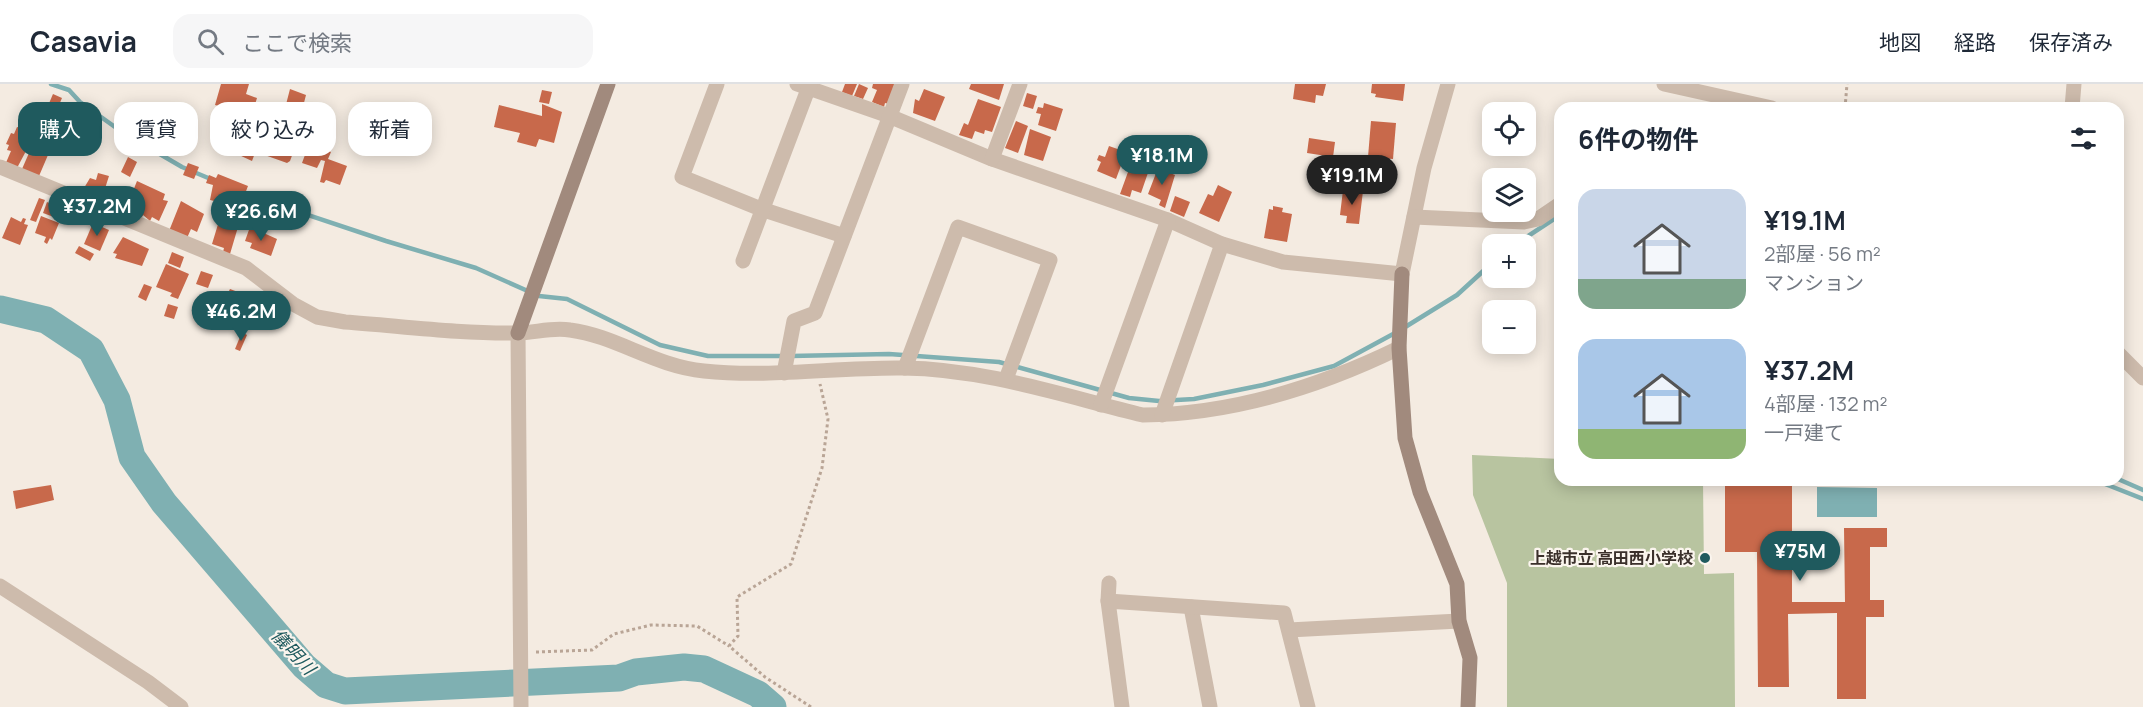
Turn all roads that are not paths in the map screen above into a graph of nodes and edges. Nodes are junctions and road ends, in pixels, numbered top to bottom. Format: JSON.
{"nodes":[{"id":1,"x":608,"y":84,"type":"edge"},
{"id":2,"x":717,"y":84,"type":"edge"},
{"id":3,"x":902,"y":84,"type":"edge"},
{"id":4,"x":1020,"y":84,"type":"edge"},
{"id":5,"x":1448,"y":84,"type":"edge"},
{"id":6,"x":1664,"y":84,"type":"edge"},
{"id":7,"x":2074,"y":84,"type":"edge"},
{"id":8,"x":805,"y":85,"type":"edge"},
{"id":9,"x":1745,"y":102,"type":"edge"},
{"id":10,"x":2072,"y":102,"type":"edge"},
{"id":11,"x":889,"y":116,"type":"junction"},
{"id":12,"x":992,"y":159,"type":"junction"},
{"id":13,"x":0,"y":167,"type":"edge"},
{"id":14,"x":1554,"y":208,"type":"edge"},
{"id":15,"x":761,"y":209,"type":"junction"},
{"id":16,"x":1414,"y":217,"type":"junction"},
{"id":17,"x":1168,"y":220,"type":"junction"},
{"id":18,"x":844,"y":236,"type":"junction"},
{"id":19,"x":1222,"y":244,"type":"junction"},
{"id":20,"x":743,"y":261,"type":"dead end"},
{"id":21,"x":1402,"y":274,"type":"junction"},
{"id":22,"x":518,"y":333,"type":"junction"},
{"id":23,"x":1399,"y":348,"type":"junction"},
{"id":24,"x":2124,"y":359,"type":"edge"},
{"id":25,"x":905,"y":368,"type":"junction"},
{"id":26,"x":784,"y":373,"type":"junction"},
{"id":27,"x":2143,"y":378,"type":"edge"},
{"id":28,"x":1006,"y":379,"type":"junction"},
{"id":29,"x":1101,"y":405,"type":"junction"},
{"id":30,"x":1162,"y":415,"type":"junction"},
{"id":31,"x":1108,"y":583,"type":"dead end"},
{"id":32,"x":0,"y":586,"type":"edge"},
{"id":33,"x":1108,"y":601,"type":"junction"},
{"id":34,"x":1191,"y":607,"type":"junction"},
{"id":35,"x":1459,"y":621,"type":"junction"},
{"id":36,"x":1289,"y":630,"type":"junction"},
{"id":37,"x":521,"y":705,"type":"edge"},
{"id":38,"x":181,"y":707,"type":"edge"},
{"id":39,"x":1122,"y":707,"type":"edge"},
{"id":40,"x":1210,"y":707,"type":"edge"},
{"id":41,"x":1308,"y":707,"type":"edge"},
{"id":42,"x":1468,"y":707,"type":"edge"}],
"edges":[{"from":1,"to":22,"type":"street"},
{"from":2,"to":15,"type":"street"},
{"from":3,"to":11,"type":"street"},
{"from":4,"to":12,"type":"street"},
{"from":5,"to":16,"type":"street"},
{"from":6,"to":9,"type":"street"},
{"from":7,"to":10,"type":"street"},
{"from":8,"to":11,"type":"street"},
{"from":8,"to":15,"type":"street"},
{"from":11,"to":12,"type":"street"},
{"from":11,"to":18,"type":"street"},
{"from":12,"to":17,"type":"street"},
{"from":13,"to":22,"type":"street"},
{"from":14,"to":16,"type":"street"},
{"from":15,"to":18,"type":"street"},
{"from":15,"to":20,"type":"street"},
{"from":16,"to":21,"type":"street"},
{"from":17,"to":19,"type":"street"},
{"from":17,"to":29,"type":"street"},
{"from":18,"to":26,"type":"street"},
{"from":19,"to":21,"type":"street"},
{"from":19,"to":30,"type":"street"},
{"from":21,"to":23,"type":"street"},
{"from":22,"to":26,"type":"street"},
{"from":22,"to":37,"type":"street"},
{"from":23,"to":30,"type":"street"},
{"from":23,"to":35,"type":"street"},
{"from":24,"to":27,"type":"street"},
{"from":25,"to":26,"type":"street"},
{"from":25,"to":28,"type":"street"},
{"from":25,"to":28,"type":"street"},
{"from":28,"to":29,"type":"street"},
{"from":29,"to":30,"type":"street"},
{"from":31,"to":33,"type":"street"},
{"from":32,"to":38,"type":"street"},
{"from":33,"to":34,"type":"street"},
{"from":33,"to":39,"type":"street"},
{"from":34,"to":36,"type":"street"},
{"from":34,"to":40,"type":"street"},
{"from":35,"to":36,"type":"street"},
{"from":35,"to":42,"type":"street"},
{"from":36,"to":41,"type":"street"}]}
